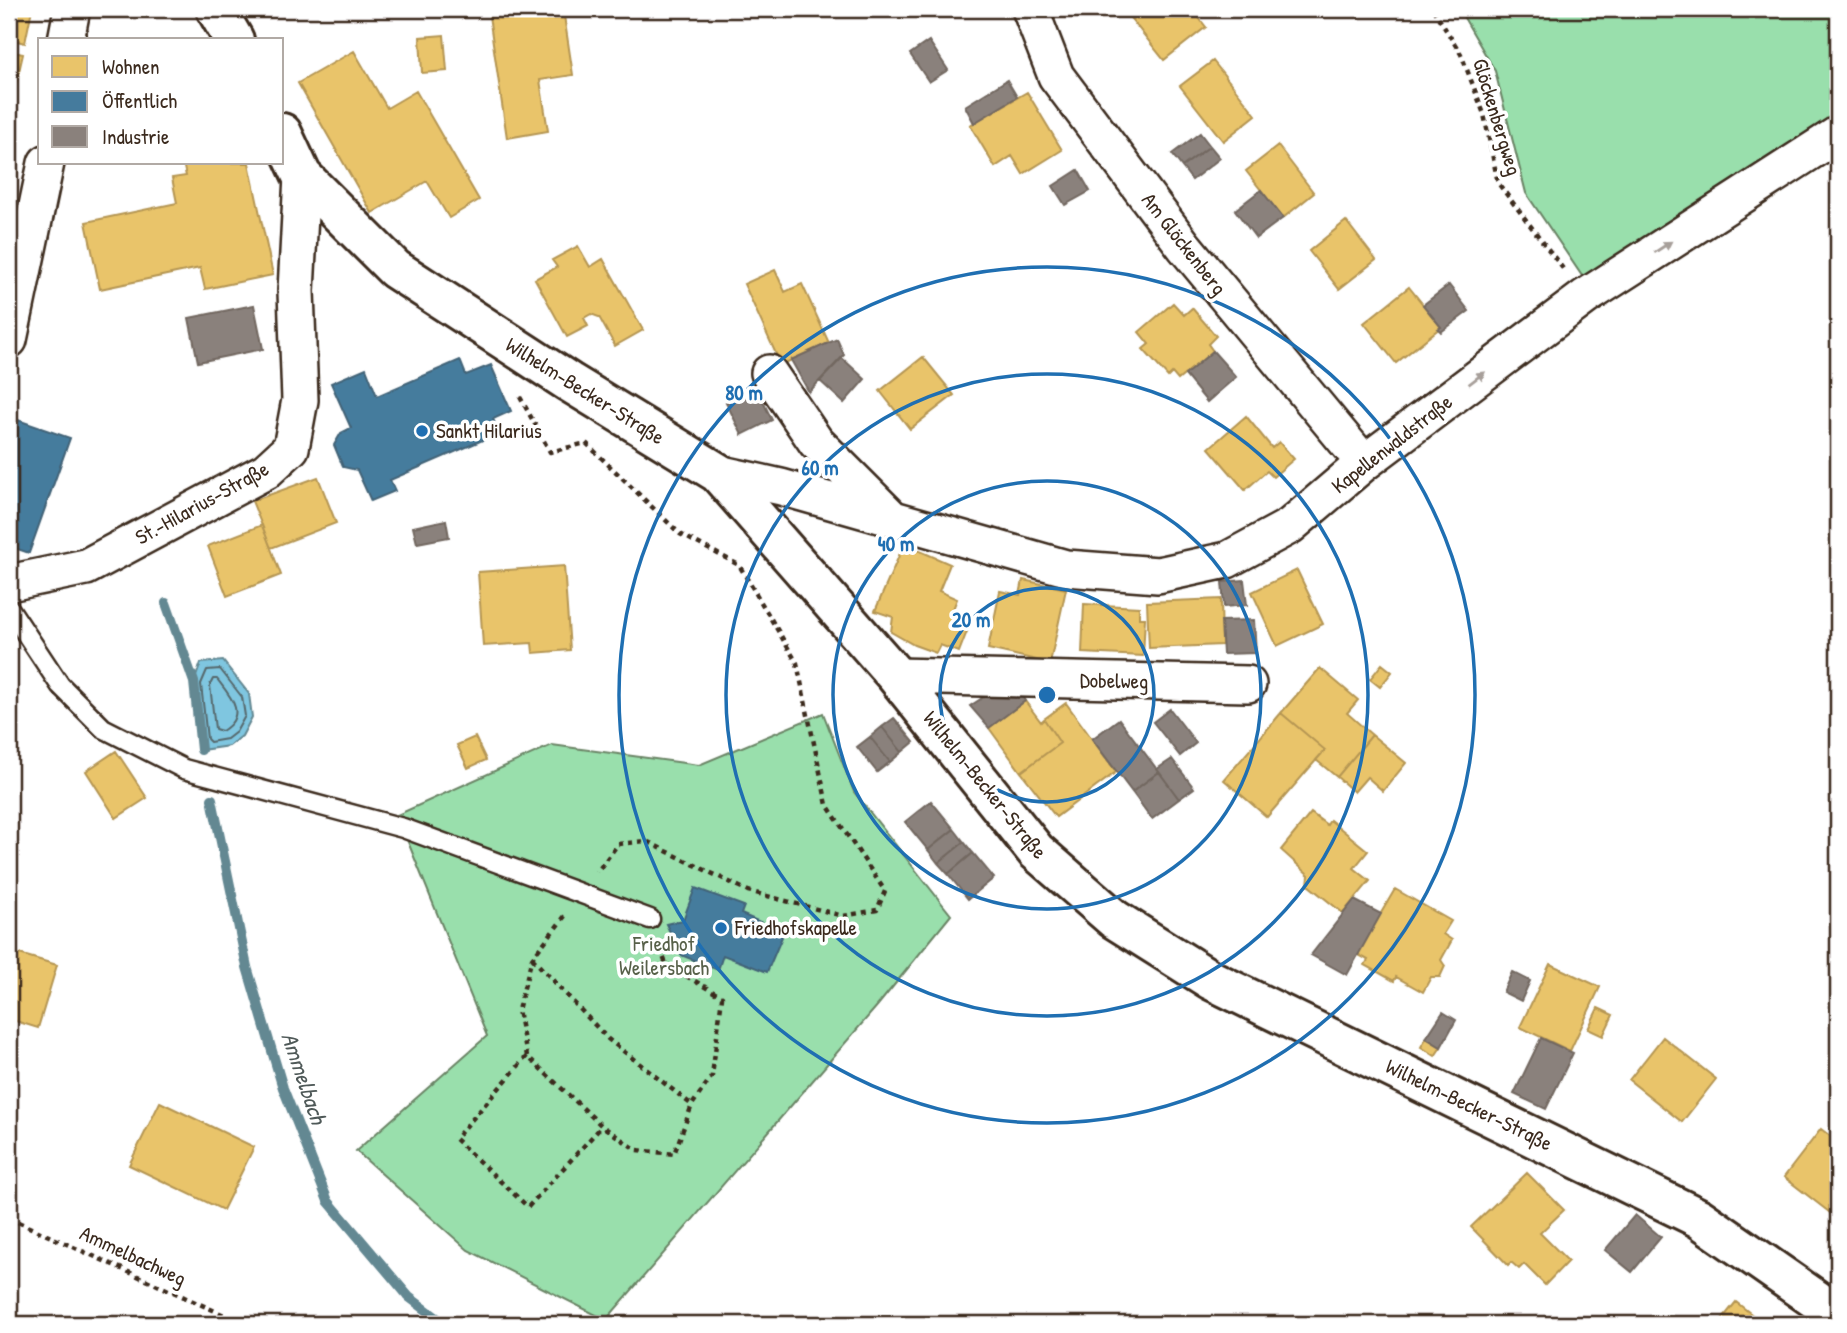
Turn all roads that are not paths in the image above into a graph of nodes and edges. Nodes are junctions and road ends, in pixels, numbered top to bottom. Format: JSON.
{"nodes":[{"id":1,"x":72,"y":9,"type":"edge"},
{"id":2,"x":216,"y":9,"type":"edge"},
{"id":3,"x":1030,"y":9,"type":"edge"},
{"id":4,"x":66,"y":38,"type":"edge"},
{"id":5,"x":233,"y":38,"type":"edge"},
{"id":6,"x":1838,"y":134,"type":"edge"},
{"id":7,"x":284,"y":137,"type":"edge"},
{"id":8,"x":46,"y":164,"type":"edge"},
{"id":9,"x":302,"y":176,"type":"junction"},
{"id":10,"x":9,"y":340,"type":"edge"},
{"id":11,"x":769,"y":373,"type":"dead end"},
{"id":12,"x":1364,"y":463,"type":"junction"},
{"id":13,"x":718,"y":473,"type":"junction"},
{"id":14,"x":893,"y":519,"type":"junction"},
{"id":15,"x":9,"y":583,"type":"edge"},
{"id":16,"x":9,"y":608,"type":"edge"},
{"id":17,"x":896,"y":676,"type":"junction"},
{"id":18,"x":1248,"y":684,"type":"dead end"},
{"id":19,"x":650,"y":919,"type":"road end"},
{"id":20,"x":1838,"y":1315,"type":"edge"}],
"edges":[{"from":1,"to":4,"type":"street"},
{"from":2,"to":5,"type":"street"},
{"from":3,"to":12,"type":"street","name":"Am Glöckenberg"},
{"from":12,"to":6,"type":"street","name":"Kapellenwaldstraße","one_way":true},
{"from":7,"to":9,"type":"street","name":"Wilhelm-Becker-Straße"},
{"from":8,"to":10,"type":"street"},
{"from":9,"to":13,"type":"street","name":"Wilhelm-Becker-Straße"},
{"from":9,"to":15,"type":"street","name":"St.-Hilarius-Straße"},
{"from":11,"to":14,"type":"street","name":"Kapellenwaldstraße"},
{"from":12,"to":14,"type":"street","name":"Kapellenwaldstraße"},
{"from":13,"to":14,"type":"street","name":"Kapellenwaldstraße"},
{"from":13,"to":17,"type":"street","name":"Wilhelm-Becker-Straße"},
{"from":16,"to":19,"type":"lane"},
{"from":17,"to":18,"type":"street","name":"Dobelweg"},
{"from":17,"to":20,"type":"street","name":"Wilhelm-Becker-Straße"}]}
